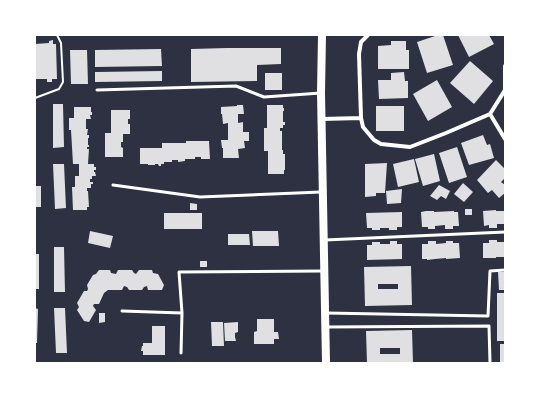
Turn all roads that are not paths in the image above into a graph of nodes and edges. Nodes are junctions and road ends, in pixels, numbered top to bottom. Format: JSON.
{"nodes":[{"id":1,"x":322,"y":35,"type":"edge"},
{"id":2,"x":368,"y":35,"type":"edge"},
{"id":3,"x":505,"y":66,"type":"edge"},
{"id":4,"x":97,"y":90,"type":"dead end"},
{"id":5,"x":321,"y":93,"type":"junction"},
{"id":6,"x":490,"y":114,"type":"junction"},
{"id":7,"x":361,"y":118,"type":"junction"},
{"id":8,"x":322,"y":119,"type":"junction"},
{"id":9,"x":505,"y":139,"type":"edge"},
{"id":10,"x":113,"y":185,"type":"dead end"},
{"id":11,"x":323,"y":192,"type":"junction"},
{"id":12,"x":505,"y":232,"type":"edge"},
{"id":13,"x":324,"y":240,"type":"junction"},
{"id":14,"x":505,"y":270,"type":"edge"},
{"id":15,"x":324,"y":271,"type":"junction"},
{"id":16,"x":122,"y":310,"type":"dead end"},
{"id":17,"x":182,"y":313,"type":"junction"},
{"id":18,"x":325,"y":313,"type":"junction"},
{"id":19,"x":326,"y":327,"type":"junction"},
{"id":20,"x":181,"y":353,"type":"dead end"},
{"id":21,"x":326,"y":363,"type":"edge"},
{"id":22,"x":490,"y":363,"type":"edge"}],
"edges":[{"from":1,"to":5,"type":"main road"},
{"from":2,"to":7,"type":"street"},
{"from":3,"to":6,"type":"street"},
{"from":4,"to":5,"type":"lane"},
{"from":5,"to":8,"type":"main road"},
{"from":6,"to":7,"type":"street"},
{"from":6,"to":9,"type":"street"},
{"from":7,"to":8,"type":"street"},
{"from":8,"to":11,"type":"main road"},
{"from":10,"to":11,"type":"lane"},
{"from":11,"to":13,"type":"main road"},
{"from":12,"to":13,"type":"lane"},
{"from":13,"to":15,"type":"main road"},
{"from":14,"to":18,"type":"lane"},
{"from":15,"to":17,"type":"lane"},
{"from":15,"to":18,"type":"main road"},
{"from":16,"to":17,"type":"lane"},
{"from":17,"to":20,"type":"lane"},
{"from":18,"to":19,"type":"main road"},
{"from":19,"to":21,"type":"main road"},
{"from":19,"to":22,"type":"lane"}]}
